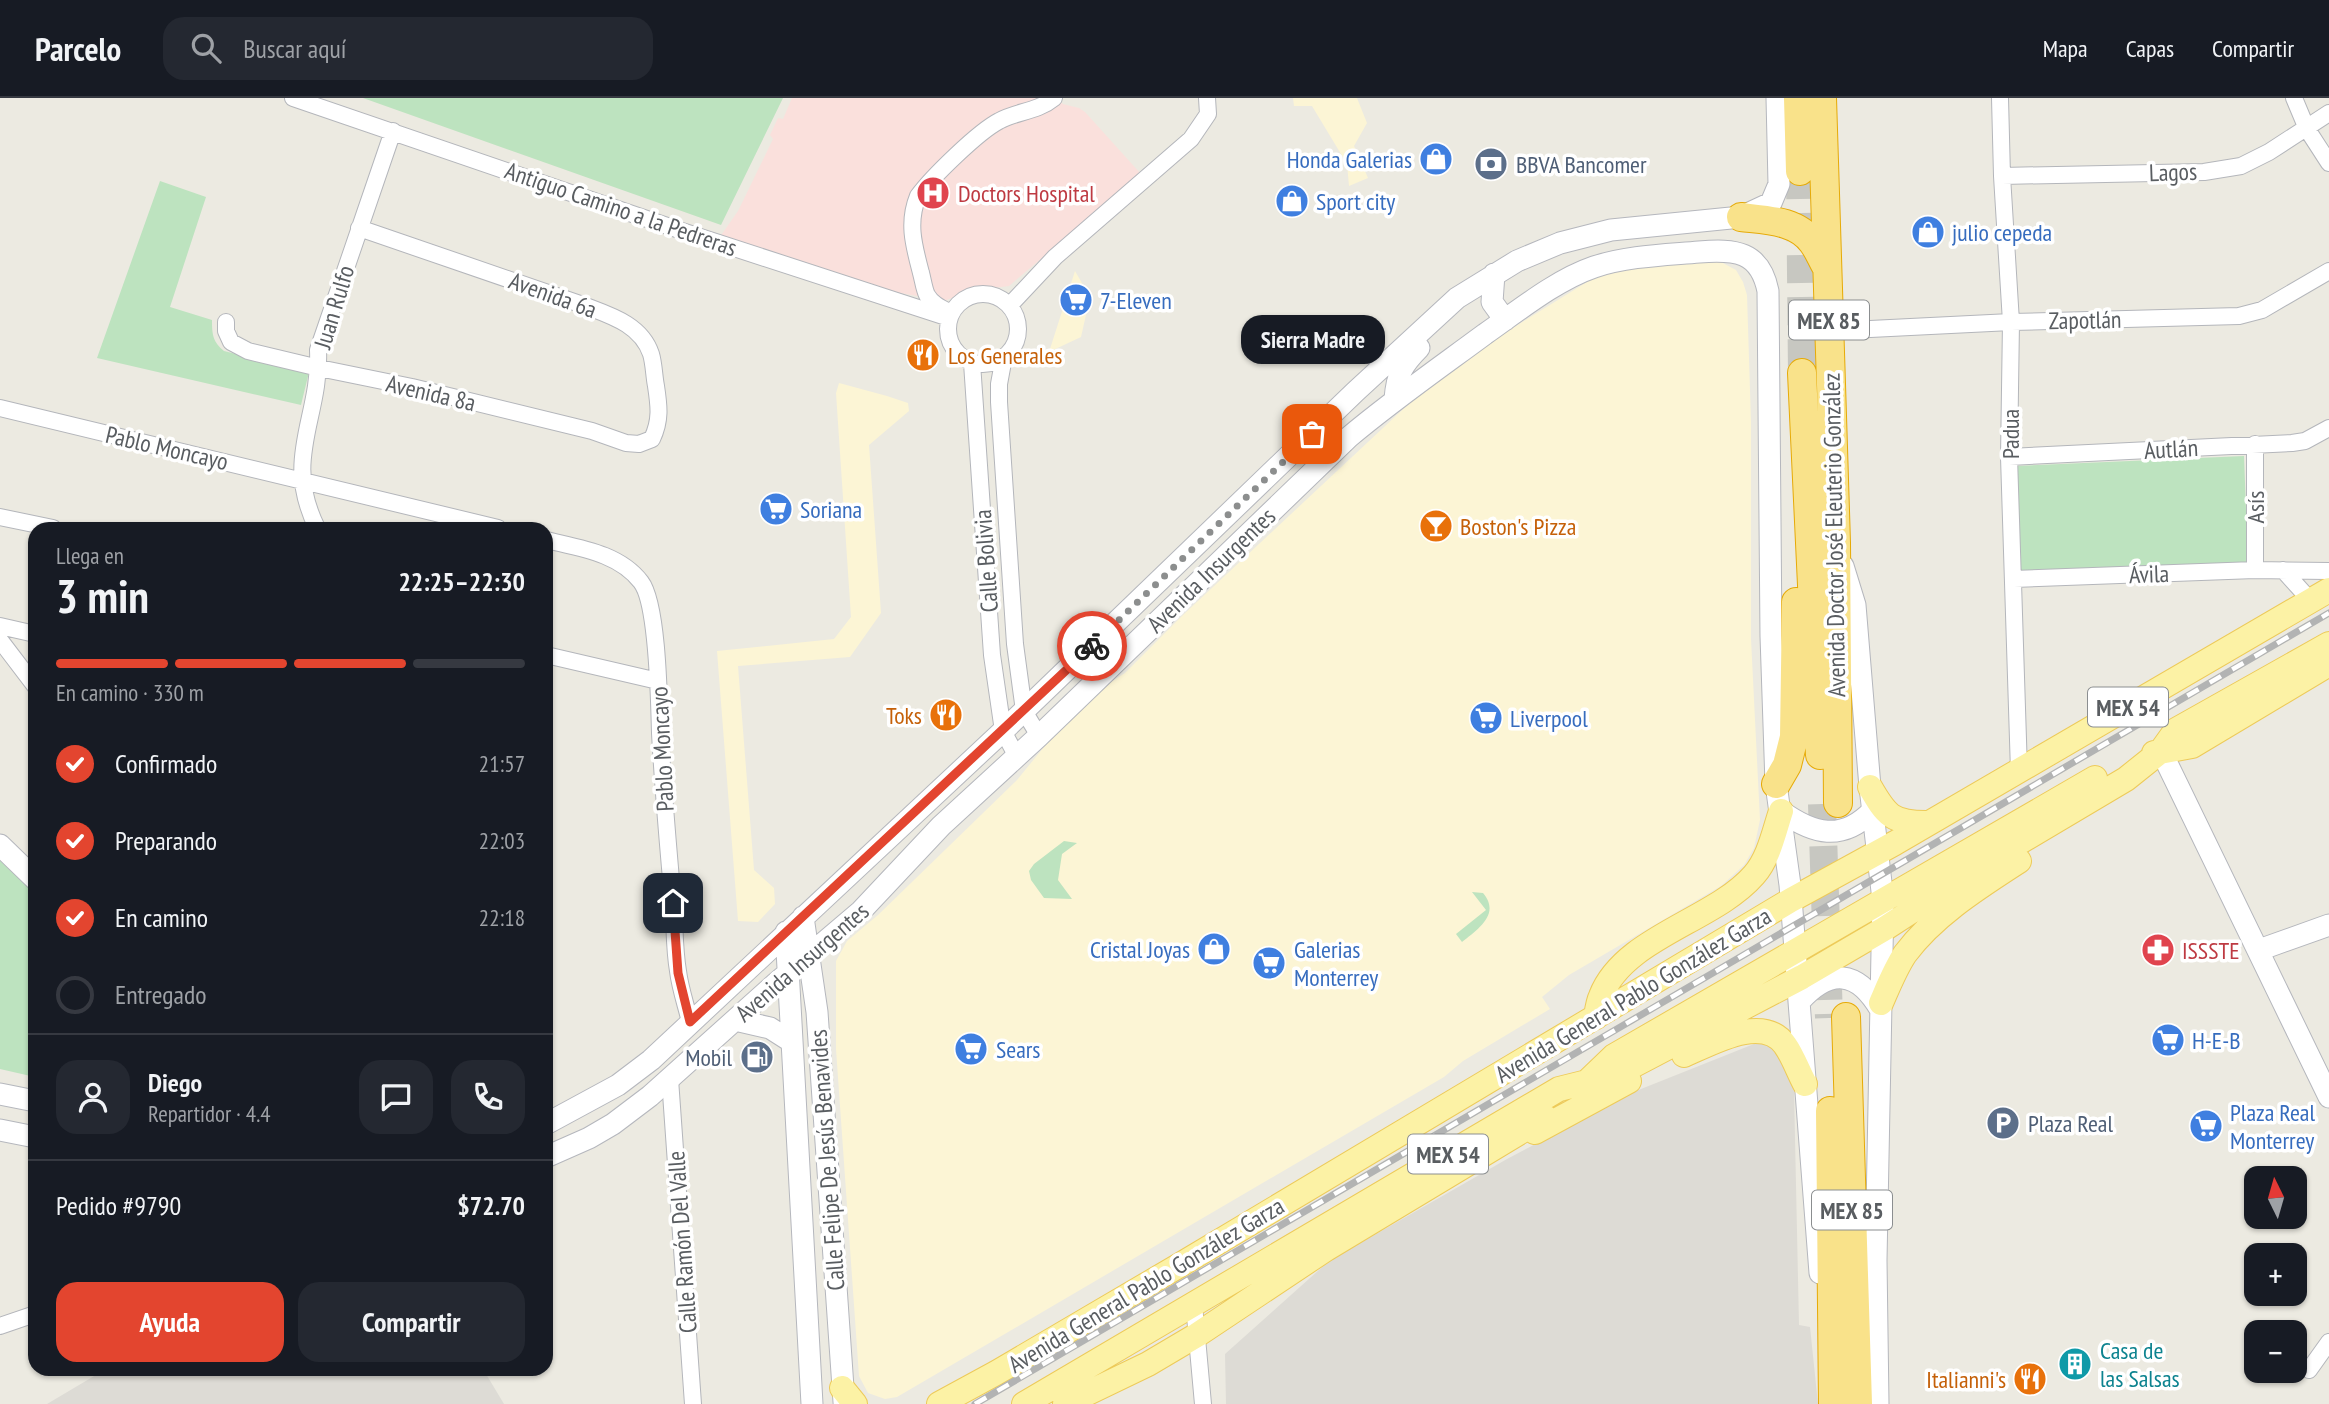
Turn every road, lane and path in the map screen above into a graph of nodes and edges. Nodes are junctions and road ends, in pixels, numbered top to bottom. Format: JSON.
{"nodes":[{"id":1,"x":293,"y":98,"type":"edge"},
{"id":2,"x":1054,"y":98,"type":"edge"},
{"id":3,"x":1207,"y":98,"type":"edge"},
{"id":4,"x":1777,"y":98,"type":"edge"},
{"id":5,"x":1798,"y":98,"type":"edge"},
{"id":6,"x":1822,"y":98,"type":"edge"},
{"id":7,"x":2000,"y":98,"type":"edge"},
{"id":8,"x":2294,"y":98,"type":"edge"},
{"id":9,"x":2329,"y":113,"type":"edge"},
{"id":10,"x":2307,"y":129,"type":"junction"},
{"id":11,"x":393,"y":131,"type":"junction"},
{"id":12,"x":2329,"y":163,"type":"edge"},
{"id":13,"x":1800,"y":171,"type":"tunnel mouth"},
{"id":14,"x":2002,"y":176,"type":"junction"},
{"id":15,"x":1741,"y":216,"type":"junction"},
{"id":16,"x":1677,"y":223,"type":"junction"},
{"id":17,"x":359,"y":228,"type":"junction"},
{"id":18,"x":1618,"y":261,"type":"junction"},
{"id":19,"x":1828,"y":271,"type":"junction"},
{"id":20,"x":2329,"y":271,"type":"edge"},
{"id":21,"x":1494,"y":274,"type":"junction"},
{"id":22,"x":1457,"y":298,"type":"junction"},
{"id":23,"x":1010,"y":305,"type":"junction"},
{"id":24,"x":950,"y":315,"type":"junction"},
{"id":25,"x":1505,"y":320,"type":"junction"},
{"id":26,"x":226,"y":322,"type":"dead end"},
{"id":27,"x":2011,"y":322,"type":"junction"},
{"id":28,"x":1830,"y":331,"type":"junction"},
{"id":29,"x":1004,"y":357,"type":"junction"},
{"id":30,"x":972,"y":363,"type":"junction"},
{"id":31,"x":318,"y":368,"type":"junction"},
{"id":32,"x":1802,"y":373,"type":"tunnel mouth"},
{"id":33,"x":1395,"y":399,"type":"junction"},
{"id":34,"x":0,"y":408,"type":"edge"},
{"id":35,"x":2329,"y":428,"type":"edge"},
{"id":36,"x":652,"y":439,"type":"joint"},
{"id":37,"x":2255,"y":444,"type":"junction"},
{"id":38,"x":2009,"y":457,"type":"junction"},
{"id":39,"x":1271,"y":473,"type":"junction"},
{"id":40,"x":302,"y":480,"type":"junction"},
{"id":41,"x":1808,"y":513,"type":"junction"},
{"id":42,"x":0,"y":517,"type":"edge"},
{"id":43,"x":315,"y":522,"type":"edge"},
{"id":44,"x":474,"y":522,"type":"edge"},
{"id":45,"x":28,"y":523,"type":"edge"},
{"id":46,"x":553,"y":542,"type":"edge"},
{"id":47,"x":1836,"y":543,"type":"junction"},
{"id":48,"x":2255,"y":570,"type":"junction"},
{"id":49,"x":2283,"y":570,"type":"junction"},
{"id":50,"x":2329,"y":571,"type":"edge"},
{"id":51,"x":2014,"y":579,"type":"junction"},
{"id":52,"x":2320,"y":596,"type":"edge"},
{"id":53,"x":0,"y":626,"type":"edge"},
{"id":54,"x":28,"y":632,"type":"edge"},
{"id":55,"x":0,"y":640,"type":"edge"},
{"id":56,"x":2329,"y":644,"type":"edge"},
{"id":57,"x":553,"y":657,"type":"edge"},
{"id":58,"x":2329,"y":664,"type":"edge"},
{"id":59,"x":28,"y":677,"type":"edge"},
{"id":60,"x":659,"y":681,"type":"junction"},
{"id":61,"x":1024,"y":711,"type":"junction"},
{"id":62,"x":1003,"y":731,"type":"junction"},
{"id":63,"x":1039,"y":736,"type":"junction"},
{"id":64,"x":1016,"y":755,"type":"junction"},
{"id":65,"x":2164,"y":757,"type":"junction"},
{"id":66,"x":2019,"y":771,"type":"junction"},
{"id":67,"x":1779,"y":798,"type":"junction"},
{"id":68,"x":1871,"y":799,"type":"junction"},
{"id":69,"x":1926,"y":823,"type":"junction"},
{"id":70,"x":0,"y":845,"type":"edge"},
{"id":71,"x":1878,"y":852,"type":"junction"},
{"id":72,"x":28,"y":872,"type":"edge"},
{"id":73,"x":1930,"y":872,"type":"junction"},
{"id":74,"x":1979,"y":877,"type":"junction"},
{"id":75,"x":1791,"y":900,"type":"junction"},
{"id":76,"x":1883,"y":900,"type":"junction"},
{"id":77,"x":803,"y":917,"type":"junction"},
{"id":78,"x":2329,"y":925,"type":"edge"},
{"id":79,"x":1884,"y":929,"type":"junction"},
{"id":80,"x":786,"y":932,"type":"junction"},
{"id":81,"x":2259,"y":950,"type":"junction"},
{"id":82,"x":1794,"y":951,"type":"junction"},
{"id":83,"x":808,"y":955,"type":"junction"},
{"id":84,"x":788,"y":973,"type":"junction"},
{"id":85,"x":1798,"y":991,"type":"junction"},
{"id":86,"x":1881,"y":1006,"type":"junction"},
{"id":87,"x":1596,"y":1017,"type":"junction"},
{"id":88,"x":735,"y":1020,"type":"junction"},
{"id":89,"x":690,"y":1022,"type":"junction"},
{"id":90,"x":792,"y":1042,"type":"junction"},
{"id":91,"x":670,"y":1079,"type":"junction"},
{"id":92,"x":1587,"y":1082,"type":"junction"},
{"id":93,"x":1805,"y":1084,"type":"junction"},
{"id":94,"x":0,"y":1094,"type":"edge"},
{"id":95,"x":2329,"y":1097,"type":"edge"},
{"id":96,"x":28,"y":1100,"type":"edge"},
{"id":97,"x":553,"y":1120,"type":"edge"},
{"id":98,"x":0,"y":1130,"type":"edge"},
{"id":99,"x":28,"y":1136,"type":"edge"},
{"id":100,"x":1507,"y":1139,"type":"junction"},
{"id":101,"x":553,"y":1154,"type":"edge"},
{"id":102,"x":1194,"y":1304,"type":"junction"},
{"id":103,"x":28,"y":1316,"type":"edge"},
{"id":104,"x":0,"y":1326,"type":"edge"},
{"id":105,"x":1197,"y":1335,"type":"junction"},
{"id":106,"x":2329,"y":1342,"type":"edge"},
{"id":107,"x":1832,"y":1345,"type":"junction"},
{"id":108,"x":2309,"y":1370,"type":"dead end"},
{"id":109,"x":847,"y":1399,"type":"edge"},
{"id":110,"x":693,"y":1404,"type":"edge"},
{"id":111,"x":812,"y":1404,"type":"edge"},
{"id":112,"x":939,"y":1404,"type":"edge"},
{"id":113,"x":1024,"y":1404,"type":"edge"},
{"id":114,"x":1065,"y":1404,"type":"edge"},
{"id":115,"x":1203,"y":1404,"type":"edge"},
{"id":116,"x":1833,"y":1404,"type":"edge"},
{"id":117,"x":1858,"y":1404,"type":"edge"},
{"id":118,"x":1878,"y":1404,"type":"edge"}],
"edges":[{"from":1,"to":11,"type":"street","name":"Antiguo Camino a la Pedreras"},
{"from":2,"to":24,"type":"street"},
{"from":3,"to":23,"type":"street"},
{"from":4,"to":15,"type":"main road"},
{"from":5,"to":13,"type":"highway"},
{"from":6,"to":19,"type":"highway","name":"Avenida Doctor José Eleuterio González","number":"MEX 85"},
{"from":7,"to":14,"type":"street","name":"Padua"},
{"from":8,"to":10,"type":"street"},
{"from":9,"to":10,"type":"street","name":"Lagos"},
{"from":10,"to":12,"type":"street"},
{"from":10,"to":14,"type":"street","name":"Lagos"},
{"from":11,"to":17,"type":"street","name":"Juan Rulfo"},
{"from":11,"to":24,"type":"street","name":"Antiguo Camino a la Pedreras"},
{"from":14,"to":27,"type":"street","name":"Padua"},
{"from":15,"to":16,"type":"main road","name":"Avenida Insurgentes"},
{"from":15,"to":19,"type":"highway"},
{"from":16,"to":18,"type":"main road"},
{"from":16,"to":21,"type":"main road","name":"Avenida Insurgentes"},
{"from":17,"to":31,"type":"street","name":"Juan Rulfo"},
{"from":17,"to":36,"type":"street","name":"Avenida 6a"},
{"from":18,"to":25,"type":"main road","name":"Avenida Insurgentes"},
{"from":18,"to":67,"type":"main road","name":"Avenida Insurgentes"},
{"from":19,"to":28,"type":"highway","name":"Avenida Doctor José Eleuterio González","number":"MEX 85"},
{"from":20,"to":27,"type":"street","name":"Zapotlán"},
{"from":21,"to":22,"type":"main road","name":"Avenida Insurgentes"},
{"from":21,"to":25,"type":"main road"},
{"from":22,"to":33,"type":"main road"},
{"from":22,"to":39,"type":"main road","name":"Avenida Insurgentes"},
{"from":23,"to":24,"type":"street"},
{"from":23,"to":29,"type":"street"},
{"from":24,"to":30,"type":"street"},
{"from":25,"to":33,"type":"main road","name":"Avenida Insurgentes"},
{"from":26,"to":31,"type":"street","name":"Avenida 8a"},
{"from":27,"to":28,"type":"street","name":"Zapotlán"},
{"from":27,"to":38,"type":"street","name":"Padua"},
{"from":28,"to":47,"type":"highway","name":"Avenida Doctor José Eleuterio González","number":"MEX 85"},
{"from":29,"to":30,"type":"street"},
{"from":29,"to":61,"type":"street","name":"Calle Bolivia"},
{"from":30,"to":62,"type":"street","name":"Calle Bolivia"},
{"from":31,"to":36,"type":"street","name":"Avenida 8a"},
{"from":31,"to":40,"type":"street","name":"Juan Rulfo"},
{"from":32,"to":41,"type":"highway","name":"Avenida Doctor José Eleuterio González","number":"MEX 85"},
{"from":33,"to":39,"type":"main road"},
{"from":33,"to":63,"type":"main road","name":"Avenida Insurgentes"},
{"from":34,"to":40,"type":"street","name":"Pablo Moncayo"},
{"from":35,"to":37,"type":"street","name":"Autlán"},
{"from":37,"to":38,"type":"street","name":"Autlán"},
{"from":37,"to":48,"type":"street","name":"Asís"},
{"from":38,"to":51,"type":"street","name":"Padua"},
{"from":39,"to":61,"type":"main road","name":"Avenida Insurgentes"},
{"from":40,"to":43,"type":"street","name":"Juan Rulfo"},
{"from":40,"to":44,"type":"street","name":"Pablo Moncayo"},
{"from":41,"to":47,"type":"highway","name":"Avenida Doctor José Eleuterio González","number":"MEX 85"},
{"from":41,"to":67,"type":"highway"},
{"from":42,"to":45,"type":"street"},
{"from":46,"to":60,"type":"street","name":"Pablo Moncayo"},
{"from":47,"to":68,"type":"main road","number":"MEX 85"},
{"from":48,"to":49,"type":"street","name":"Ávila"},
{"from":48,"to":51,"type":"street","name":"Ávila"},
{"from":49,"to":50,"type":"street","name":"Ávila"},
{"from":49,"to":52,"type":"street"},
{"from":51,"to":66,"type":"street","name":"Padua"},
{"from":52,"to":66,"type":"main road","name":"Avenida General Pablo González Garza","number":"MEX 54"},
{"from":53,"to":54,"type":"street"},
{"from":55,"to":59,"type":"street"},
{"from":56,"to":65,"type":"main road","number":"MEX 54"},
{"from":57,"to":60,"type":"street"},
{"from":58,"to":65,"type":"main road","number":"MEX 54"},
{"from":60,"to":89,"type":"street","name":"Pablo Moncayo"},
{"from":61,"to":62,"type":"main road","name":"Avenida Insurgentes"},
{"from":61,"to":63,"type":"street","name":"Calle Bolivia"},
{"from":62,"to":64,"type":"street","name":"Calle Bolivia"},
{"from":62,"to":77,"type":"main road","name":"Avenida Insurgentes"},
{"from":63,"to":64,"type":"main road","name":"Avenida Insurgentes"},
{"from":64,"to":83,"type":"main road","name":"Avenida Insurgentes"},
{"from":65,"to":73,"type":"main road","name":"Avenida General Pablo González Garza","number":"MEX 54"},
{"from":65,"to":74,"type":"main road"},
{"from":65,"to":81,"type":"main road"},
{"from":66,"to":69,"type":"main road","name":"Avenida General Pablo González Garza","number":"MEX 54"},
{"from":67,"to":68,"type":"main road"},
{"from":67,"to":75,"type":"main road"},
{"from":67,"to":87,"type":"main road"},
{"from":68,"to":69,"type":"main road"},
{"from":68,"to":71,"type":"main road","number":"MEX 85"},
{"from":69,"to":71,"type":"main road","name":"Avenida General Pablo González Garza","number":"MEX 54"},
{"from":70,"to":72,"type":"main road"},
{"from":71,"to":75,"type":"main road","name":"Avenida General Pablo González Garza","number":"MEX 54"},
{"from":71,"to":76,"type":"main road","number":"MEX 85"},
{"from":73,"to":74,"type":"main road"},
{"from":73,"to":76,"type":"main road","name":"Avenida General Pablo González Garza","number":"MEX 54"},
{"from":74,"to":79,"type":"main road","name":"Avenida General Pablo González Garza","number":"MEX 54"},
{"from":74,"to":86,"type":"main road"},
{"from":75,"to":82,"type":"main road"},
{"from":75,"to":87,"type":"main road","name":"Avenida General Pablo González Garza","number":"MEX 54"},
{"from":76,"to":79,"type":"main road","number":"MEX 85"},
{"from":76,"to":82,"type":"main road","name":"Avenida General Pablo González Garza","number":"MEX 54"},
{"from":77,"to":80,"type":"main road","name":"Avenida Insurgentes"},
{"from":77,"to":83,"type":"main road","name":"Calle Felipe De Jesús Benavides"},
{"from":78,"to":81,"type":"main road"},
{"from":79,"to":85,"type":"main road","name":"Avenida General Pablo González Garza","number":"MEX 54"},
{"from":79,"to":86,"type":"main road","number":"MEX 85"},
{"from":80,"to":84,"type":"main road","name":"Calle Felipe De Jesús Benavides"},
{"from":80,"to":89,"type":"main road","name":"Avenida Insurgentes"},
{"from":81,"to":95,"type":"main road"},
{"from":82,"to":85,"type":"main road"},
{"from":82,"to":92,"type":"main road","name":"Avenida General Pablo González Garza","number":"MEX 54"},
{"from":83,"to":84,"type":"main road","name":"Avenida Insurgentes"},
{"from":83,"to":109,"type":"main road","name":"Calle Felipe De Jesús Benavides"},
{"from":84,"to":88,"type":"main road","name":"Avenida Insurgentes"},
{"from":84,"to":90,"type":"main road","name":"Calle Felipe De Jesús Benavides"},
{"from":85,"to":86,"type":"main road"},
{"from":85,"to":92,"type":"main road","name":"Avenida General Pablo González Garza","number":"MEX 54"},
{"from":85,"to":93,"type":"main road"},
{"from":86,"to":118,"type":"main road","number":"MEX 85"},
{"from":87,"to":112,"type":"main road","name":"Avenida General Pablo González Garza","number":"MEX 54"},
{"from":88,"to":90,"type":"main road"},
{"from":88,"to":91,"type":"main road","name":"Avenida Insurgentes"},
{"from":89,"to":97,"type":"main road","name":"Avenida Insurgentes"},
{"from":90,"to":111,"type":"main road","name":"Calle Felipe De Jesús Benavides"},
{"from":91,"to":101,"type":"main road","name":"Avenida Insurgentes"},
{"from":91,"to":110,"type":"street","name":"Calle Ramón Del Valle"},
{"from":92,"to":100,"type":"main road","name":"Avenida General Pablo González Garza","number":"MEX 54"},
{"from":92,"to":102,"type":"main road","name":"Avenida General Pablo González Garza","number":"MEX 54"},
{"from":93,"to":100,"type":"main road"},
{"from":93,"to":107,"type":"main road"},
{"from":94,"to":96,"type":"main road"},
{"from":98,"to":99,"type":"main road"},
{"from":100,"to":105,"type":"main road","name":"Avenida General Pablo González Garza","number":"MEX 54"},
{"from":102,"to":105,"type":"street"},
{"from":102,"to":113,"type":"main road","name":"Avenida General Pablo González Garza","number":"MEX 54"},
{"from":103,"to":104,"type":"street"},
{"from":105,"to":114,"type":"main road","name":"Avenida General Pablo González Garza","number":"MEX 54"},
{"from":105,"to":115,"type":"street"},
{"from":106,"to":108,"type":"street"},
{"from":107,"to":116,"type":"highway","number":"MEX 85"},
{"from":107,"to":117,"type":"highway","number":"MEX 85"}]}
